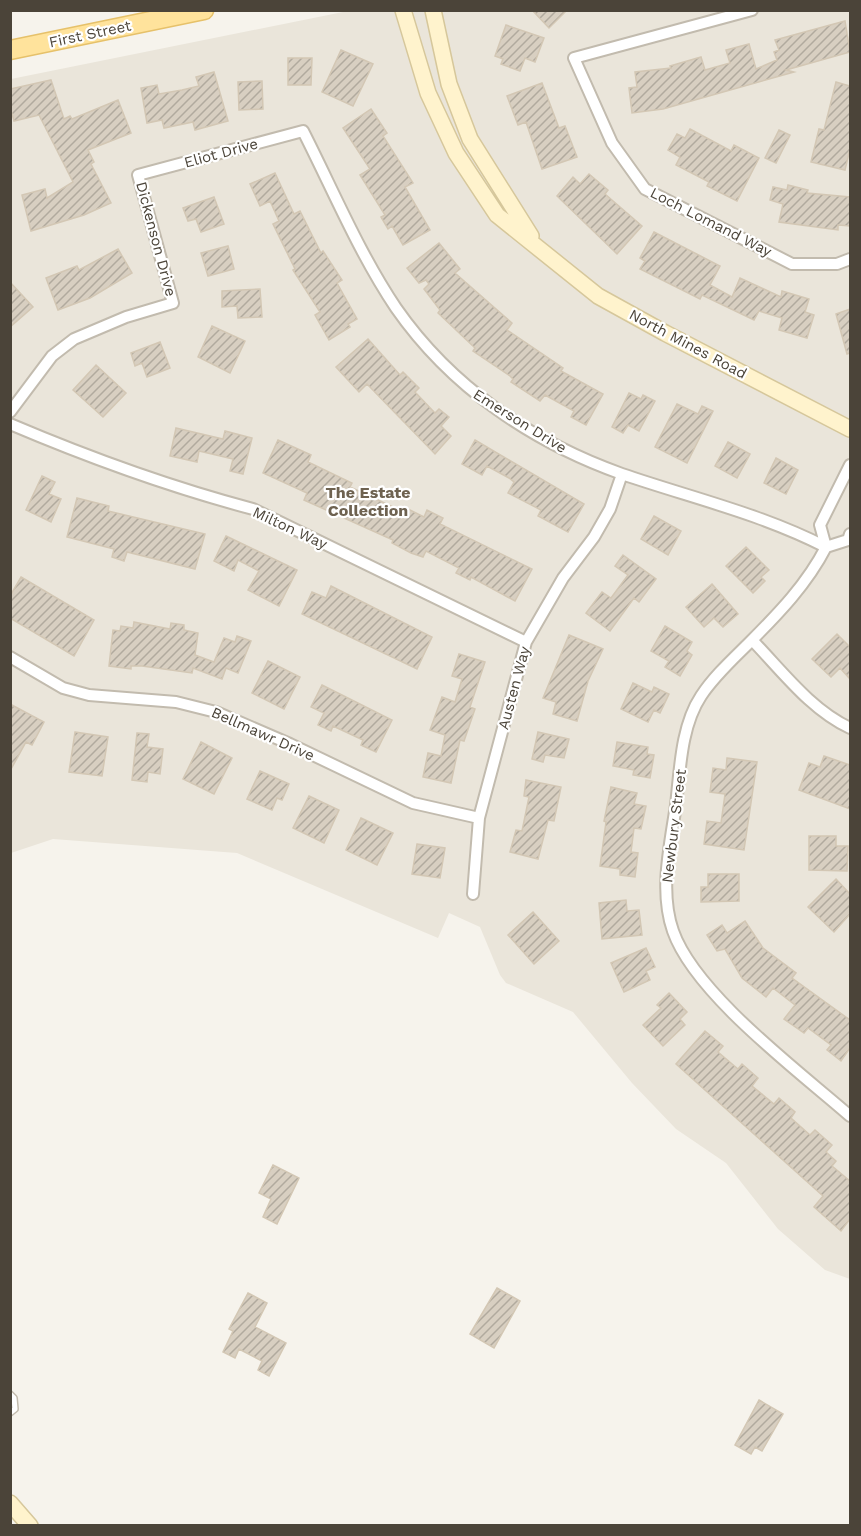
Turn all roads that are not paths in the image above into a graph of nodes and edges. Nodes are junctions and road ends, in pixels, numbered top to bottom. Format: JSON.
{"nodes":[{"id":1,"x":204,"y":10,"type":"edge"},
{"id":2,"x":403,"y":10,"type":"edge"},
{"id":3,"x":433,"y":10,"type":"edge"},
{"id":4,"x":752,"y":10,"type":"edge"},
{"id":5,"x":10,"y":50,"type":"edge"},
{"id":6,"x":303,"y":131,"type":"joint"},
{"id":7,"x":138,"y":175,"type":"joint"},
{"id":8,"x":536,"y":244,"type":"junction"},
{"id":9,"x":850,"y":259,"type":"edge"},
{"id":10,"x":10,"y":412,"type":"edge"},
{"id":11,"x":10,"y":424,"type":"edge"},
{"id":12,"x":850,"y":429,"type":"edge"},
{"id":13,"x":850,"y":465,"type":"edge"},
{"id":14,"x":622,"y":474,"type":"junction"},
{"id":15,"x":850,"y":534,"type":"edge"},
{"id":16,"x":826,"y":547,"type":"junction"},
{"id":17,"x":752,"y":640,"type":"junction"},
{"id":18,"x":526,"y":642,"type":"junction"},
{"id":19,"x":10,"y":657,"type":"edge"},
{"id":20,"x":850,"y":728,"type":"edge"},
{"id":21,"x":479,"y":818,"type":"junction"},
{"id":22,"x":473,"y":894,"type":"dead end"},
{"id":23,"x":850,"y":1116,"type":"edge"},
{"id":24,"x":10,"y":1394,"type":"edge"},
{"id":25,"x":10,"y":1413,"type":"edge"},
{"id":26,"x":10,"y":1503,"type":"edge"},
{"id":27,"x":30,"y":1526,"type":"edge"}],
"edges":[{"from":1,"to":5,"type":"main road","name":"First Street"},
{"from":2,"to":8,"type":"main road","name":"North Mines Road"},
{"from":3,"to":8,"type":"main road","name":"North Mines Road"},
{"from":4,"to":9,"type":"street","name":"Loch Lomand Way"},
{"from":6,"to":7,"type":"street","name":"Eliot Drive"},
{"from":6,"to":14,"type":"street","name":"Emerson Drive"},
{"from":7,"to":10,"type":"street","name":"Dickenson Drive"},
{"from":8,"to":12,"type":"main road","name":"North Mines Road"},
{"from":11,"to":18,"type":"street","name":"Milton Way"},
{"from":13,"to":16,"type":"street"},
{"from":14,"to":16,"type":"street","name":"Emerson Drive"},
{"from":14,"to":18,"type":"street","name":"Austen Way"},
{"from":15,"to":16,"type":"street"},
{"from":16,"to":17,"type":"street","name":"Newbury Street"},
{"from":17,"to":20,"type":"street"},
{"from":17,"to":23,"type":"street","name":"Newbury Street"},
{"from":18,"to":21,"type":"street","name":"Austen Way"},
{"from":19,"to":21,"type":"street","name":"Bellmawr Drive"},
{"from":21,"to":22,"type":"street","name":"Austen Way"},
{"from":24,"to":25,"type":"lane"},
{"from":26,"to":27,"type":"main road"}]}
